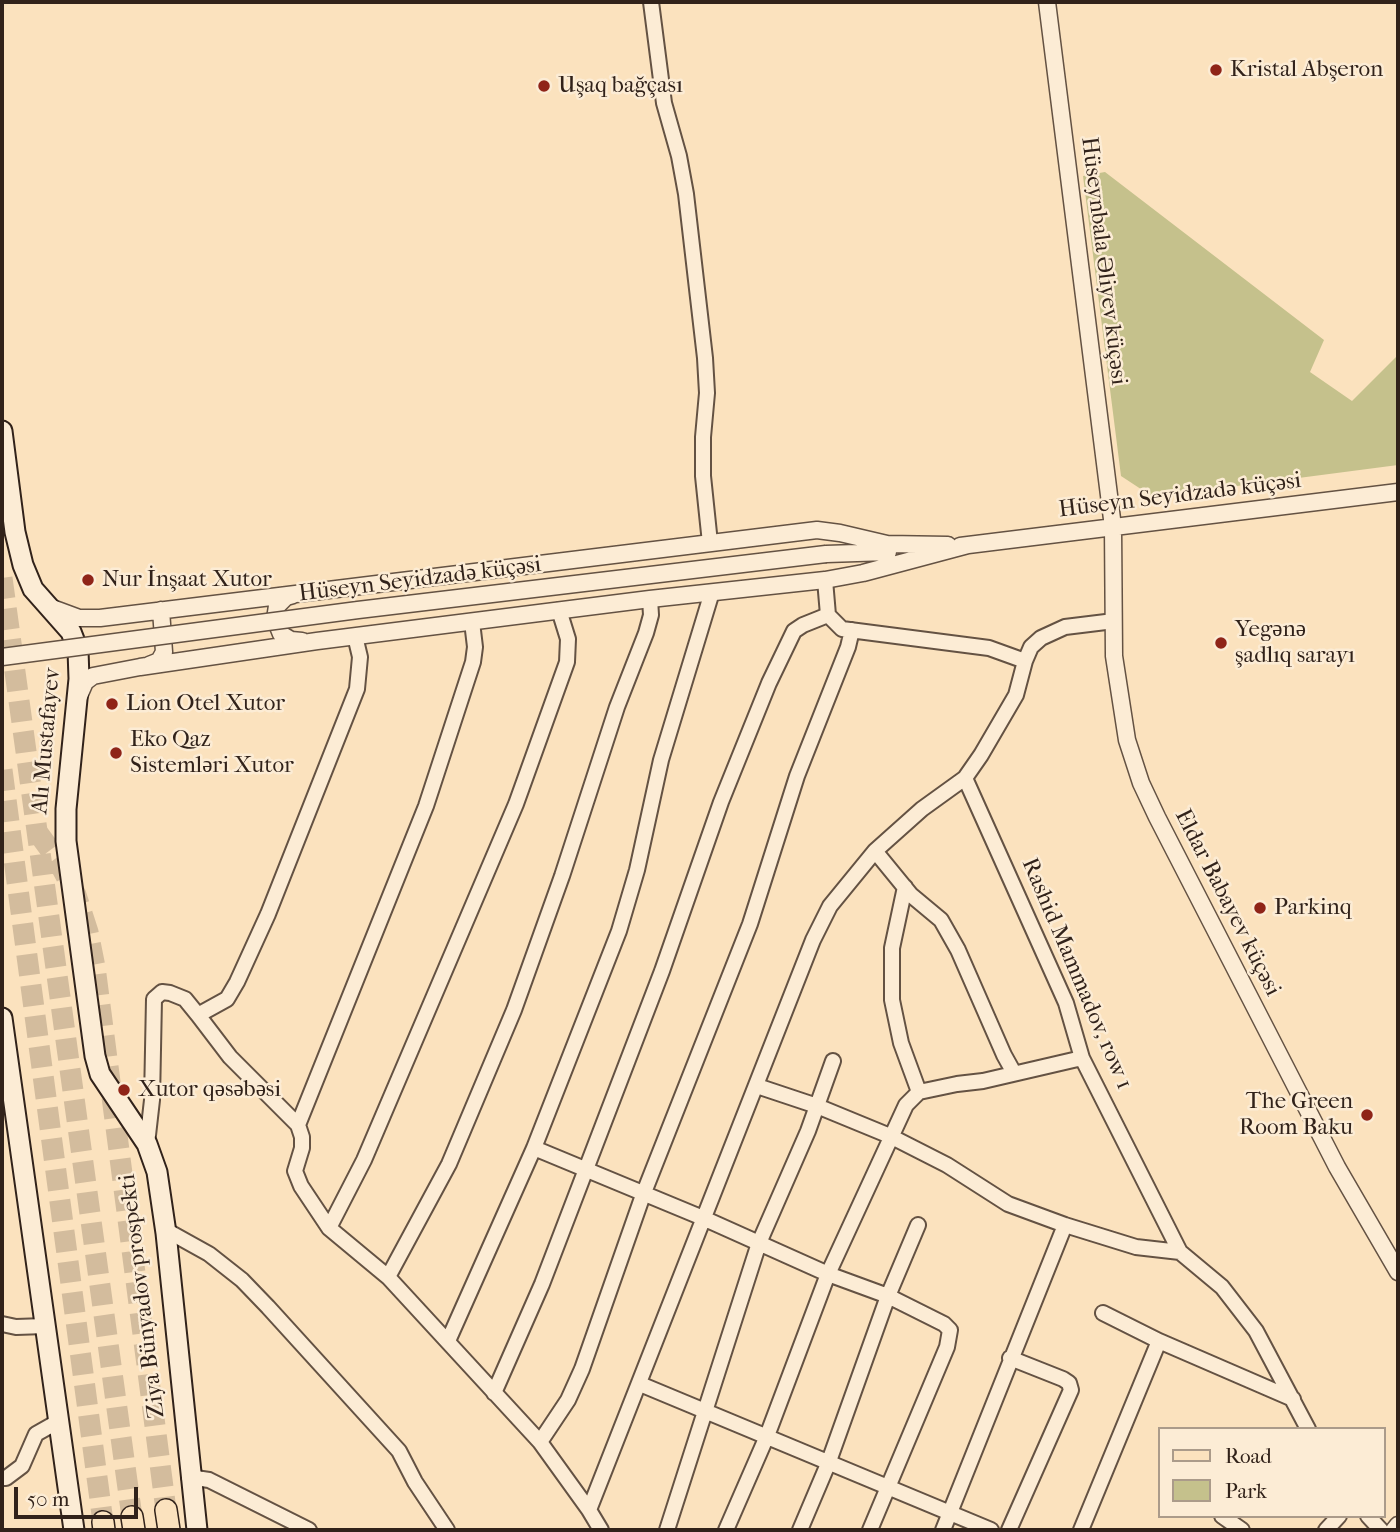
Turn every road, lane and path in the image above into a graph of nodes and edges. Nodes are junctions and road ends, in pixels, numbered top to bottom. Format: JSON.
{"nodes":[{"id":1,"x":651,"y":2,"type":"edge"},
{"id":2,"x":1047,"y":2,"type":"edge"},
{"id":3,"x":2,"y":431,"type":"edge"},
{"id":4,"x":1398,"y":492,"type":"edge"},
{"id":5,"x":1113,"y":527,"type":"junction"},
{"id":6,"x":710,"y":543,"type":"junction"},
{"id":7,"x":968,"y":545,"type":"junction"},
{"id":8,"x":825,"y":580,"type":"junction"},
{"id":9,"x":309,"y":591,"type":"junction"},
{"id":10,"x":712,"y":592,"type":"junction"},
{"id":11,"x":650,"y":599,"type":"junction"},
{"id":12,"x":45,"y":604,"type":"junction"},
{"id":13,"x":161,"y":610,"type":"junction"},
{"id":14,"x":559,"y":610,"type":"junction"},
{"id":15,"x":828,"y":615,"type":"junction"},
{"id":16,"x":1114,"y":621,"type":"junction"},
{"id":17,"x":472,"y":622,"type":"junction"},
{"id":18,"x":852,"y":630,"type":"junction"},
{"id":19,"x":355,"y":636,"type":"junction"},
{"id":20,"x":317,"y":641,"type":"junction"},
{"id":21,"x":2,"y":657,"type":"edge"},
{"id":22,"x":1025,"y":661,"type":"junction"},
{"id":23,"x":140,"y":667,"type":"junction"},
{"id":24,"x":74,"y":721,"type":"junction"},
{"id":25,"x":965,"y":778,"type":"junction"},
{"id":26,"x":875,"y":851,"type":"junction"},
{"id":27,"x":69,"y":863,"type":"joint"},
{"id":28,"x":905,"y":887,"type":"junction"},
{"id":29,"x":198,"y":1015,"type":"junction"},
{"id":30,"x":2,"y":1018,"type":"edge"},
{"id":31,"x":1082,"y":1058,"type":"junction"},
{"id":32,"x":833,"y":1061,"type":"dead end"},
{"id":33,"x":1014,"y":1073,"type":"junction"},
{"id":34,"x":757,"y":1086,"type":"junction"},
{"id":35,"x":919,"y":1092,"type":"junction"},
{"id":36,"x":817,"y":1106,"type":"junction"},
{"id":37,"x":298,"y":1125,"type":"junction"},
{"id":38,"x":890,"y":1136,"type":"junction"},
{"id":39,"x":147,"y":1143,"type":"junction"},
{"id":40,"x":534,"y":1148,"type":"junction"},
{"id":41,"x":585,"y":1170,"type":"junction"},
{"id":42,"x":643,"y":1195,"type":"junction"},
{"id":43,"x":703,"y":1218,"type":"junction"},
{"id":44,"x":918,"y":1225,"type":"dead end"},
{"id":45,"x":1065,"y":1225,"type":"junction"},
{"id":46,"x":329,"y":1228,"type":"junction"},
{"id":47,"x":166,"y":1233,"type":"junction"},
{"id":48,"x":759,"y":1243,"type":"junction"},
{"id":49,"x":1180,"y":1252,"type":"junction"},
{"id":50,"x":1398,"y":1272,"type":"edge"},
{"id":51,"x":828,"y":1274,"type":"junction"},
{"id":52,"x":388,"y":1277,"type":"junction"},
{"id":53,"x":888,"y":1296,"type":"junction"},
{"id":54,"x":1103,"y":1313,"type":"dead end"},
{"id":55,"x":2,"y":1324,"type":"edge"},
{"id":56,"x":45,"y":1326,"type":"junction"},
{"id":57,"x":448,"y":1341,"type":"junction"},
{"id":58,"x":1159,"y":1341,"type":"junction"},
{"id":59,"x":1010,"y":1358,"type":"junction"},
{"id":60,"x":640,"y":1384,"type":"junction"},
{"id":61,"x":494,"y":1393,"type":"junction"},
{"id":62,"x":1293,"y":1399,"type":"junction"},
{"id":63,"x":706,"y":1410,"type":"junction"},
{"id":64,"x":59,"y":1421,"type":"junction"},
{"id":65,"x":1307,"y":1427,"type":"edge"},
{"id":66,"x":767,"y":1436,"type":"junction"},
{"id":67,"x":540,"y":1442,"type":"junction"},
{"id":68,"x":828,"y":1464,"type":"junction"},
{"id":69,"x":190,"y":1477,"type":"junction"},
{"id":70,"x":2,"y":1478,"type":"edge"},
{"id":71,"x":887,"y":1487,"type":"junction"},
{"id":72,"x":589,"y":1510,"type":"junction"},
{"id":73,"x":950,"y":1513,"type":"junction"},
{"id":74,"x":1225,"y":1518,"type":"edge"},
{"id":75,"x":1398,"y":1525,"type":"edge"},
{"id":76,"x":74,"y":1530,"type":"edge"},
{"id":77,"x":197,"y":1530,"type":"edge"},
{"id":78,"x":309,"y":1530,"type":"edge"},
{"id":79,"x":447,"y":1530,"type":"edge"},
{"id":80,"x":601,"y":1530,"type":"edge"},
{"id":81,"x":667,"y":1530,"type":"edge"},
{"id":82,"x":726,"y":1530,"type":"edge"},
{"id":83,"x":800,"y":1530,"type":"edge"},
{"id":84,"x":870,"y":1530,"type":"edge"},
{"id":85,"x":943,"y":1530,"type":"edge"},
{"id":86,"x":991,"y":1530,"type":"edge"},
{"id":87,"x":1009,"y":1530,"type":"edge"},
{"id":88,"x":1081,"y":1530,"type":"edge"},
{"id":89,"x":1242,"y":1530,"type":"edge"},
{"id":90,"x":1394,"y":1530,"type":"edge"}],
"edges":[{"from":1,"to":6,"type":"street"},
{"from":2,"to":5,"type":"street","name":"Hüseynbala Əliyev küçəsi"},
{"from":3,"to":12,"type":"main road","name":"Alı Mustafayev"},
{"from":4,"to":5,"type":"street","name":"Hüseyn Seyidzadə küçəsi"},
{"from":5,"to":7,"type":"street","name":"Hüseyn Seyidzadə küçəsi"},
{"from":5,"to":16,"type":"street","name":"Eldar Babayev küçəsi"},
{"from":6,"to":7,"type":"street"},
{"from":6,"to":9,"type":"street"},
{"from":7,"to":8,"type":"street"},
{"from":7,"to":21,"type":"street","name":"Hüseyn Seyidzadə küçəsi","bridge":true},
{"from":8,"to":10,"type":"street"},
{"from":8,"to":15,"type":"street"},
{"from":9,"to":13,"type":"street"},
{"from":9,"to":20,"type":"street"},
{"from":10,"to":11,"type":"street"},
{"from":10,"to":40,"type":"street"},
{"from":11,"to":14,"type":"street"},
{"from":11,"to":52,"type":"street"},
{"from":12,"to":13,"type":"street"},
{"from":12,"to":24,"type":"main road","name":"Alı Mustafayev"},
{"from":13,"to":23,"type":"street"},
{"from":14,"to":17,"type":"street"},
{"from":14,"to":46,"type":"street"},
{"from":15,"to":18,"type":"street"},
{"from":15,"to":41,"type":"street"},
{"from":16,"to":22,"type":"street"},
{"from":16,"to":50,"type":"street","name":"Eldar Babayev küçəsi"},
{"from":17,"to":19,"type":"street"},
{"from":17,"to":37,"type":"street"},
{"from":18,"to":22,"type":"street"},
{"from":18,"to":42,"type":"street"},
{"from":19,"to":20,"type":"street"},
{"from":19,"to":29,"type":"street"},
{"from":20,"to":23,"type":"street"},
{"from":22,"to":25,"type":"street"},
{"from":23,"to":24,"type":"street"},
{"from":24,"to":27,"type":"main road","name":"Alı Mustafayev"},
{"from":25,"to":26,"type":"street"},
{"from":25,"to":31,"type":"street","name":"Rashid Mammadov, row 1"},
{"from":26,"to":28,"type":"street"},
{"from":26,"to":34,"type":"street"},
{"from":27,"to":39,"type":"main road","name":"Ziya Bünyadov prospekti"},
{"from":28,"to":33,"type":"street"},
{"from":28,"to":35,"type":"street"},
{"from":29,"to":37,"type":"street"},
{"from":29,"to":39,"type":"street"},
{"from":30,"to":56,"type":"main road"},
{"from":31,"to":33,"type":"street"},
{"from":31,"to":49,"type":"street","name":"Rashid Mammadov, row 1"},
{"from":32,"to":36,"type":"street"},
{"from":33,"to":35,"type":"street"},
{"from":34,"to":36,"type":"street"},
{"from":34,"to":43,"type":"street"},
{"from":35,"to":38,"type":"street"},
{"from":36,"to":38,"type":"street"},
{"from":36,"to":48,"type":"street"},
{"from":37,"to":46,"type":"street"},
{"from":38,"to":45,"type":"street"},
{"from":38,"to":51,"type":"street"},
{"from":39,"to":47,"type":"main road","name":"Ziya Bünyadov prospekti"},
{"from":40,"to":41,"type":"street"},
{"from":40,"to":57,"type":"street"},
{"from":41,"to":42,"type":"street"},
{"from":41,"to":61,"type":"street"},
{"from":42,"to":43,"type":"street"},
{"from":42,"to":67,"type":"street"},
{"from":43,"to":48,"type":"street"},
{"from":43,"to":60,"type":"street"},
{"from":44,"to":53,"type":"street"},
{"from":45,"to":49,"type":"street"},
{"from":45,"to":59,"type":"street"},
{"from":46,"to":52,"type":"street"},
{"from":47,"to":69,"type":"main road","name":"Ziya Bünyadov prospekti"},
{"from":47,"to":79,"type":"street"},
{"from":48,"to":51,"type":"street"},
{"from":48,"to":63,"type":"street"},
{"from":49,"to":62,"type":"street","name":"Rashid Mammadov, row 1"},
{"from":51,"to":53,"type":"street"},
{"from":51,"to":66,"type":"street"},
{"from":52,"to":57,"type":"street"},
{"from":53,"to":68,"type":"street"},
{"from":53,"to":71,"type":"street"},
{"from":54,"to":58,"type":"street"},
{"from":55,"to":56,"type":"street"},
{"from":56,"to":64,"type":"main road"},
{"from":57,"to":61,"type":"street"},
{"from":58,"to":62,"type":"street"},
{"from":58,"to":88,"type":"street"},
{"from":59,"to":73,"type":"street"},
{"from":59,"to":87,"type":"street"},
{"from":60,"to":63,"type":"street"},
{"from":60,"to":72,"type":"street"},
{"from":61,"to":67,"type":"street"},
{"from":62,"to":65,"type":"street","name":"Rashid Mammadov, row 1"},
{"from":63,"to":66,"type":"street"},
{"from":63,"to":81,"type":"street"},
{"from":64,"to":70,"type":"street"},
{"from":64,"to":76,"type":"main road"},
{"from":66,"to":68,"type":"street"},
{"from":66,"to":82,"type":"street"},
{"from":67,"to":72,"type":"street"},
{"from":68,"to":71,"type":"street"},
{"from":68,"to":83,"type":"street"},
{"from":69,"to":77,"type":"main road","name":"Ziya Bünyadov prospekti"},
{"from":69,"to":78,"type":"street"},
{"from":71,"to":73,"type":"street"},
{"from":71,"to":84,"type":"street"},
{"from":72,"to":80,"type":"street"},
{"from":73,"to":85,"type":"street"},
{"from":73,"to":86,"type":"street"},
{"from":74,"to":89,"type":"street"},
{"from":75,"to":90,"type":"street"}]}
